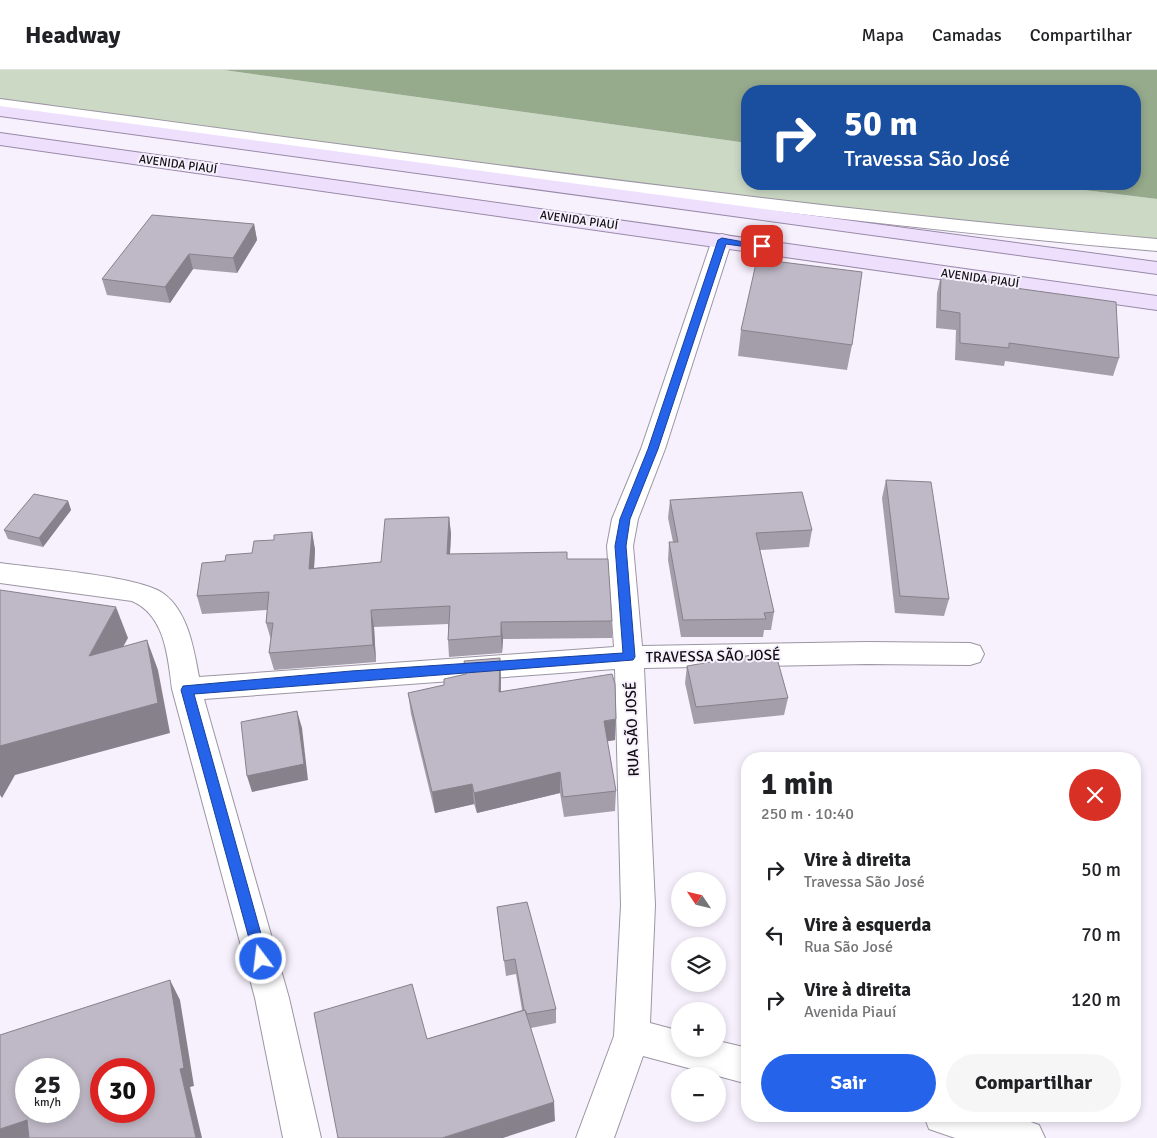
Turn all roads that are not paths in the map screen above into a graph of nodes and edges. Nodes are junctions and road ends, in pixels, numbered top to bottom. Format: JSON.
{"nodes":[{"id":1,"x":0,"y":104,"type":"edge"},
{"id":2,"x":0,"y":111,"type":"edge"},
{"id":3,"x":0,"y":139,"type":"edge"},
{"id":4,"x":722,"y":240,"type":"junction"},
{"id":5,"x":1157,"y":245,"type":"edge"},
{"id":6,"x":1098,"y":260,"type":"junction"},
{"id":7,"x":1157,"y":262,"type":"edge"},
{"id":8,"x":1157,"y":268,"type":"edge"},
{"id":9,"x":1157,"y":303,"type":"edge"},
{"id":10,"x":0,"y":573,"type":"edge"},
{"id":11,"x":970,"y":654,"type":"dead end"},
{"id":12,"x":629,"y":657,"type":"junction"},
{"id":13,"x":187,"y":690,"type":"junction"},
{"id":14,"x":632,"y":1036,"type":"junction"},
{"id":15,"x":671,"y":1046,"type":"edge"},
{"id":16,"x":714,"y":1057,"type":"edge"},
{"id":17,"x":741,"y":1064,"type":"edge"},
{"id":18,"x":965,"y":1122,"type":"edge"},
{"id":19,"x":302,"y":1138,"type":"edge"},
{"id":20,"x":595,"y":1138,"type":"edge"},
{"id":21,"x":1026,"y":1138,"type":"edge"}],
"edges":[{"from":1,"to":5,"type":"street"},
{"from":2,"to":6,"type":"main road","name":"AVENIDA PIAUÍ"},
{"from":3,"to":4,"type":"main road","name":"AVENIDA PIAUÍ"},
{"from":4,"to":9,"type":"main road","name":"AVENIDA PIAUÍ"},
{"from":4,"to":12,"type":"street","name":"RUA SÃO JOSÉ"},
{"from":6,"to":7,"type":"main road"},
{"from":6,"to":8,"type":"main road","name":"AVENIDA PIAUÍ"},
{"from":10,"to":13,"type":"street"},
{"from":11,"to":12,"type":"street","name":"TRAVESSA SÃO JOSÉ"},
{"from":12,"to":13,"type":"street","name":"TRAVESSA SÃO JOSÉ"},
{"from":12,"to":14,"type":"street","name":"RUA SÃO JOSÉ"},
{"from":13,"to":19,"type":"street"},
{"from":14,"to":15,"type":"street"},
{"from":14,"to":20,"type":"street","name":"RUA SÃO JOSÉ"},
{"from":16,"to":17,"type":"street"},
{"from":18,"to":21,"type":"street"}]}
